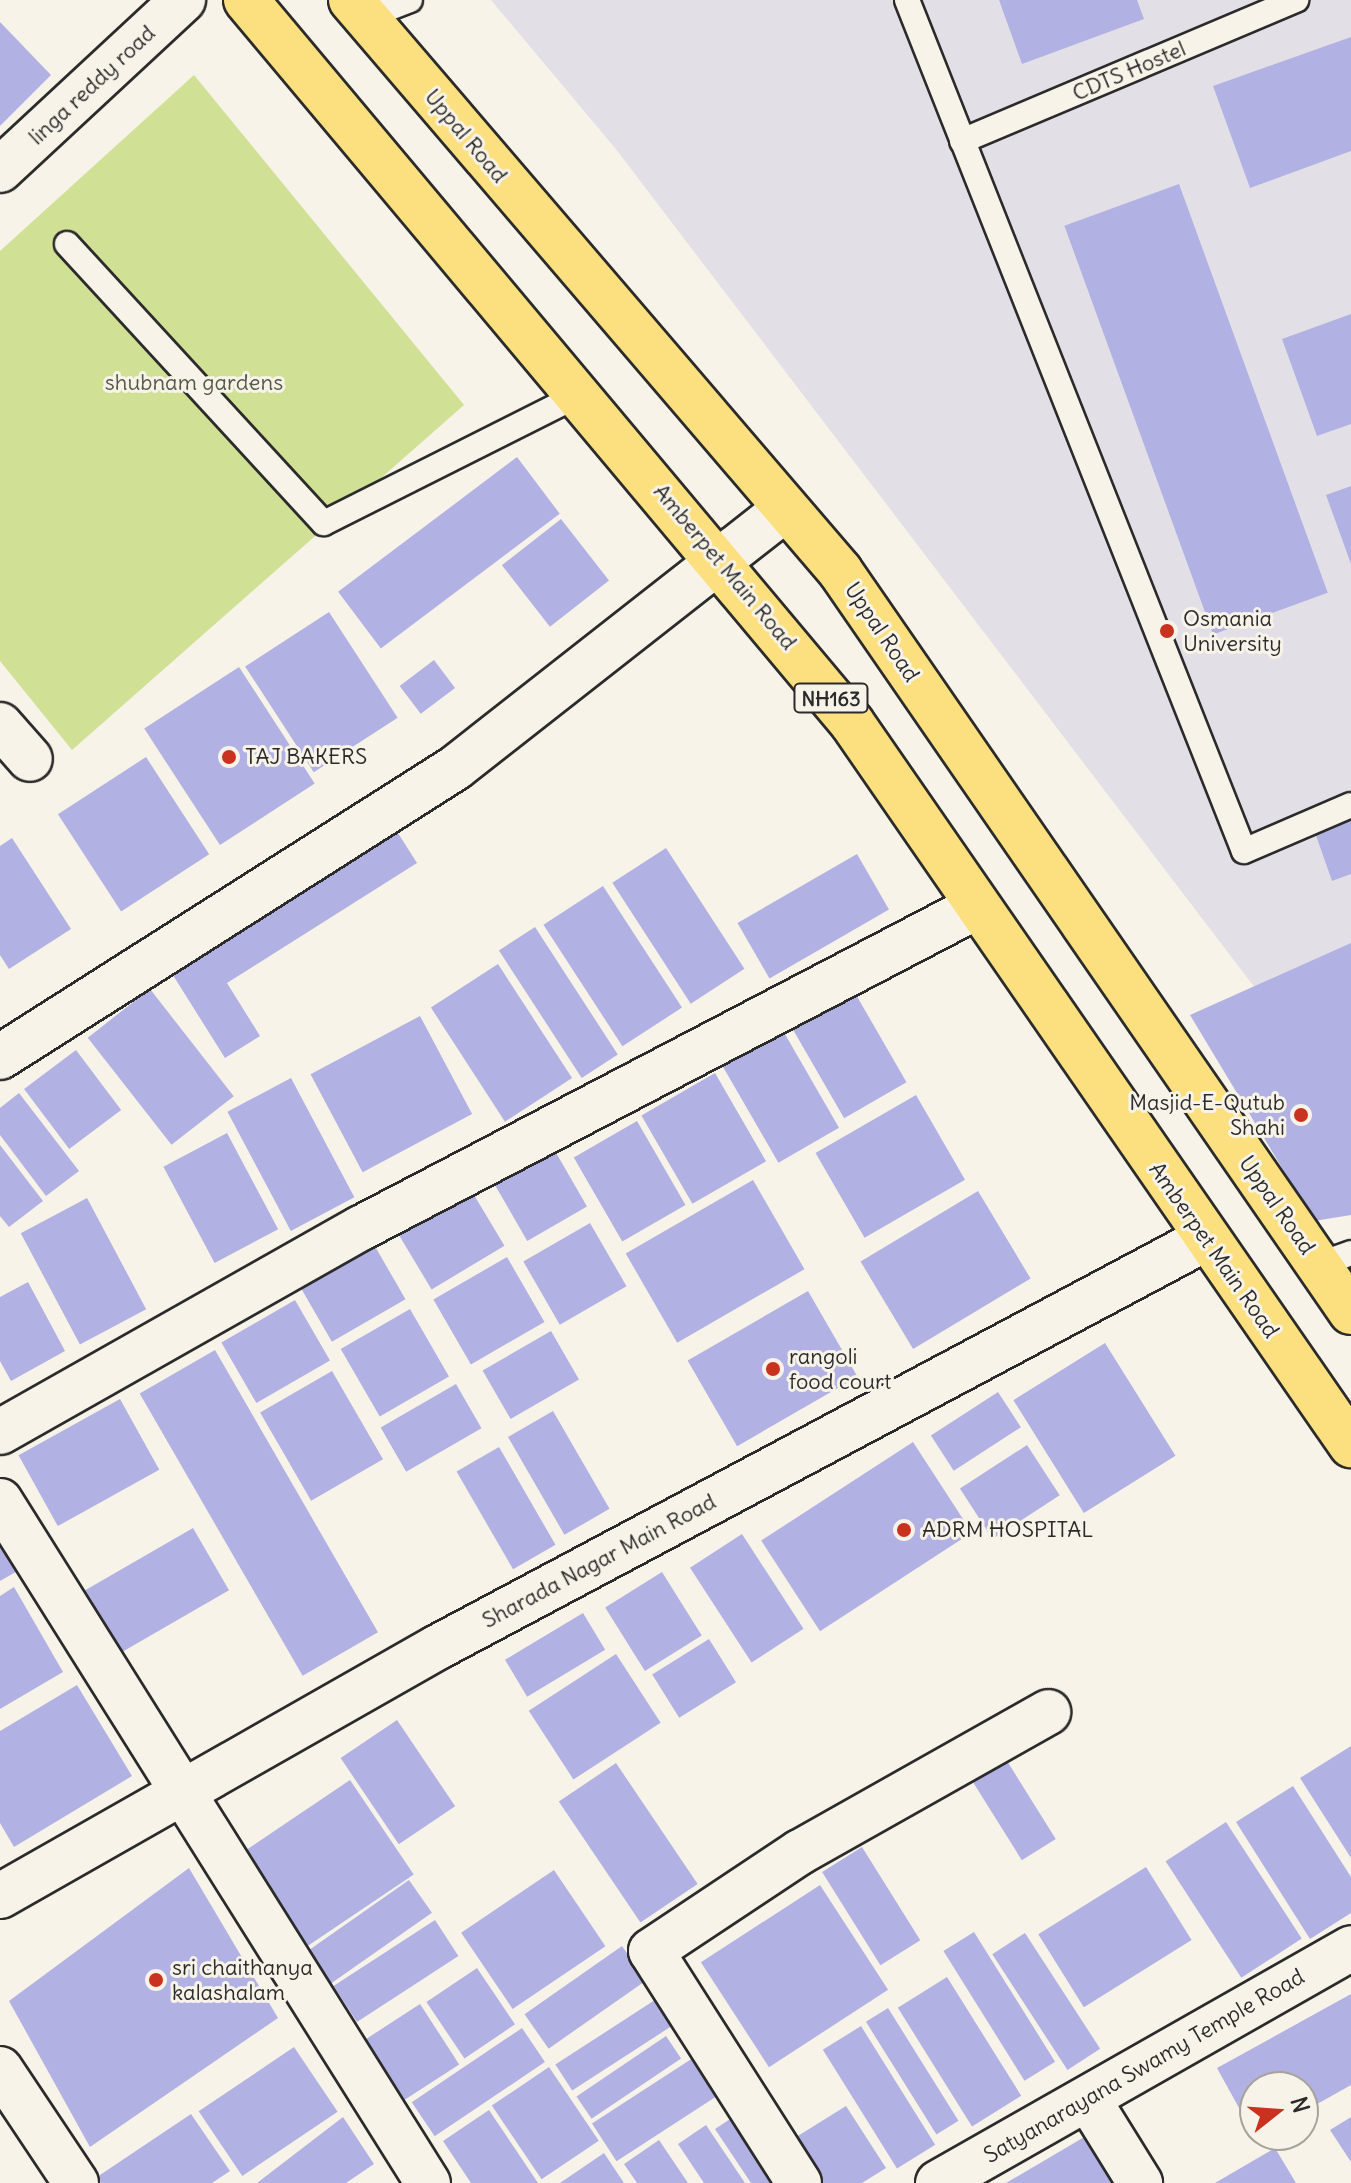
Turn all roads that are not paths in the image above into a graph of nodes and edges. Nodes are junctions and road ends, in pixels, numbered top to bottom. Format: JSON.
{"nodes":[{"id":1,"x":183,"y":0,"type":"edge"},
{"id":2,"x":246,"y":0,"type":"edge"},
{"id":3,"x":410,"y":0,"type":"edge"},
{"id":4,"x":907,"y":0,"type":"edge"},
{"id":5,"x":1296,"y":0,"type":"edge"},
{"id":6,"x":358,"y":8,"type":"edge"},
{"id":7,"x":962,"y":141,"type":"junction"},
{"id":8,"x":0,"y":170,"type":"edge"},
{"id":9,"x":67,"y":244,"type":"dead end"},
{"id":10,"x":580,"y":394,"type":"junction"},
{"id":11,"x":784,"y":510,"type":"junction"},
{"id":12,"x":722,"y":562,"type":"junction"},
{"id":13,"x":0,"y":725,"type":"edge"},
{"id":14,"x":30,"y":759,"type":"dead end"},
{"id":15,"x":1351,"y":805,"type":"edge"},
{"id":16,"x":976,"y":907,"type":"junction"},
{"id":17,"x":0,"y":1057,"type":"edge"},
{"id":18,"x":1205,"y":1239,"type":"junction"},
{"id":19,"x":1334,"y":1259,"type":"edge"},
{"id":20,"x":1351,"y":1312,"type":"edge"},
{"id":21,"x":0,"y":1432,"type":"edge"},
{"id":22,"x":1351,"y":1445,"type":"edge"},
{"id":23,"x":0,"y":1501,"type":"edge"},
{"id":24,"x":1048,"y":1712,"type":"dead end"},
{"id":25,"x":177,"y":1793,"type":"junction"},
{"id":26,"x":0,"y":1896,"type":"edge"},
{"id":27,"x":1351,"y":1948,"type":"edge"},
{"id":28,"x":0,"y":2069,"type":"edge"},
{"id":29,"x":1088,"y":2099,"type":"junction"},
{"id":30,"x":76,"y":2183,"type":"edge"},
{"id":31,"x":428,"y":2183,"type":"edge"},
{"id":32,"x":799,"y":2183,"type":"edge"},
{"id":33,"x":938,"y":2183,"type":"edge"},
{"id":34,"x":1140,"y":2183,"type":"edge"}],
"edges":[{"from":1,"to":8,"type":"street","name":"linga reddy road"},
{"from":2,"to":10,"type":"highway","name":"Amberpet Main Road","number":"NH163"},
{"from":3,"to":6,"type":"lane"},
{"from":4,"to":7,"type":"lane"},
{"from":5,"to":7,"type":"lane","name":"CDTS Hostel"},
{"from":6,"to":11,"type":"highway","name":"Uppal Road"},
{"from":7,"to":15,"type":"lane"},
{"from":9,"to":10,"type":"lane"},
{"from":10,"to":12,"type":"highway","name":"Amberpet Main Road","number":"NH163"},
{"from":11,"to":12,"type":"street"},
{"from":11,"to":19,"type":"highway","name":"Uppal Road"},
{"from":12,"to":16,"type":"highway","name":"Amberpet Main Road","number":"NH163"},
{"from":12,"to":17,"type":"street"},
{"from":13,"to":14,"type":"street"},
{"from":16,"to":18,"type":"highway","name":"Amberpet Main Road","number":"NH163"},
{"from":16,"to":21,"type":"street"},
{"from":18,"to":22,"type":"highway","name":"Amberpet Main Road","number":"NH163"},
{"from":18,"to":25,"type":"street","name":"Sharada Nagar Main Road"},
{"from":19,"to":20,"type":"highway","name":"Uppal Road"},
{"from":23,"to":25,"type":"street"},
{"from":24,"to":32,"type":"street"},
{"from":25,"to":26,"type":"street","name":"Sharada Nagar Main Road"},
{"from":25,"to":31,"type":"street"},
{"from":27,"to":29,"type":"street","name":"Satyanarayana Swamy Temple Road"},
{"from":28,"to":30,"type":"street"},
{"from":29,"to":33,"type":"street","name":"Satyanarayana Swamy Temple Road"},
{"from":29,"to":34,"type":"street"}]}
